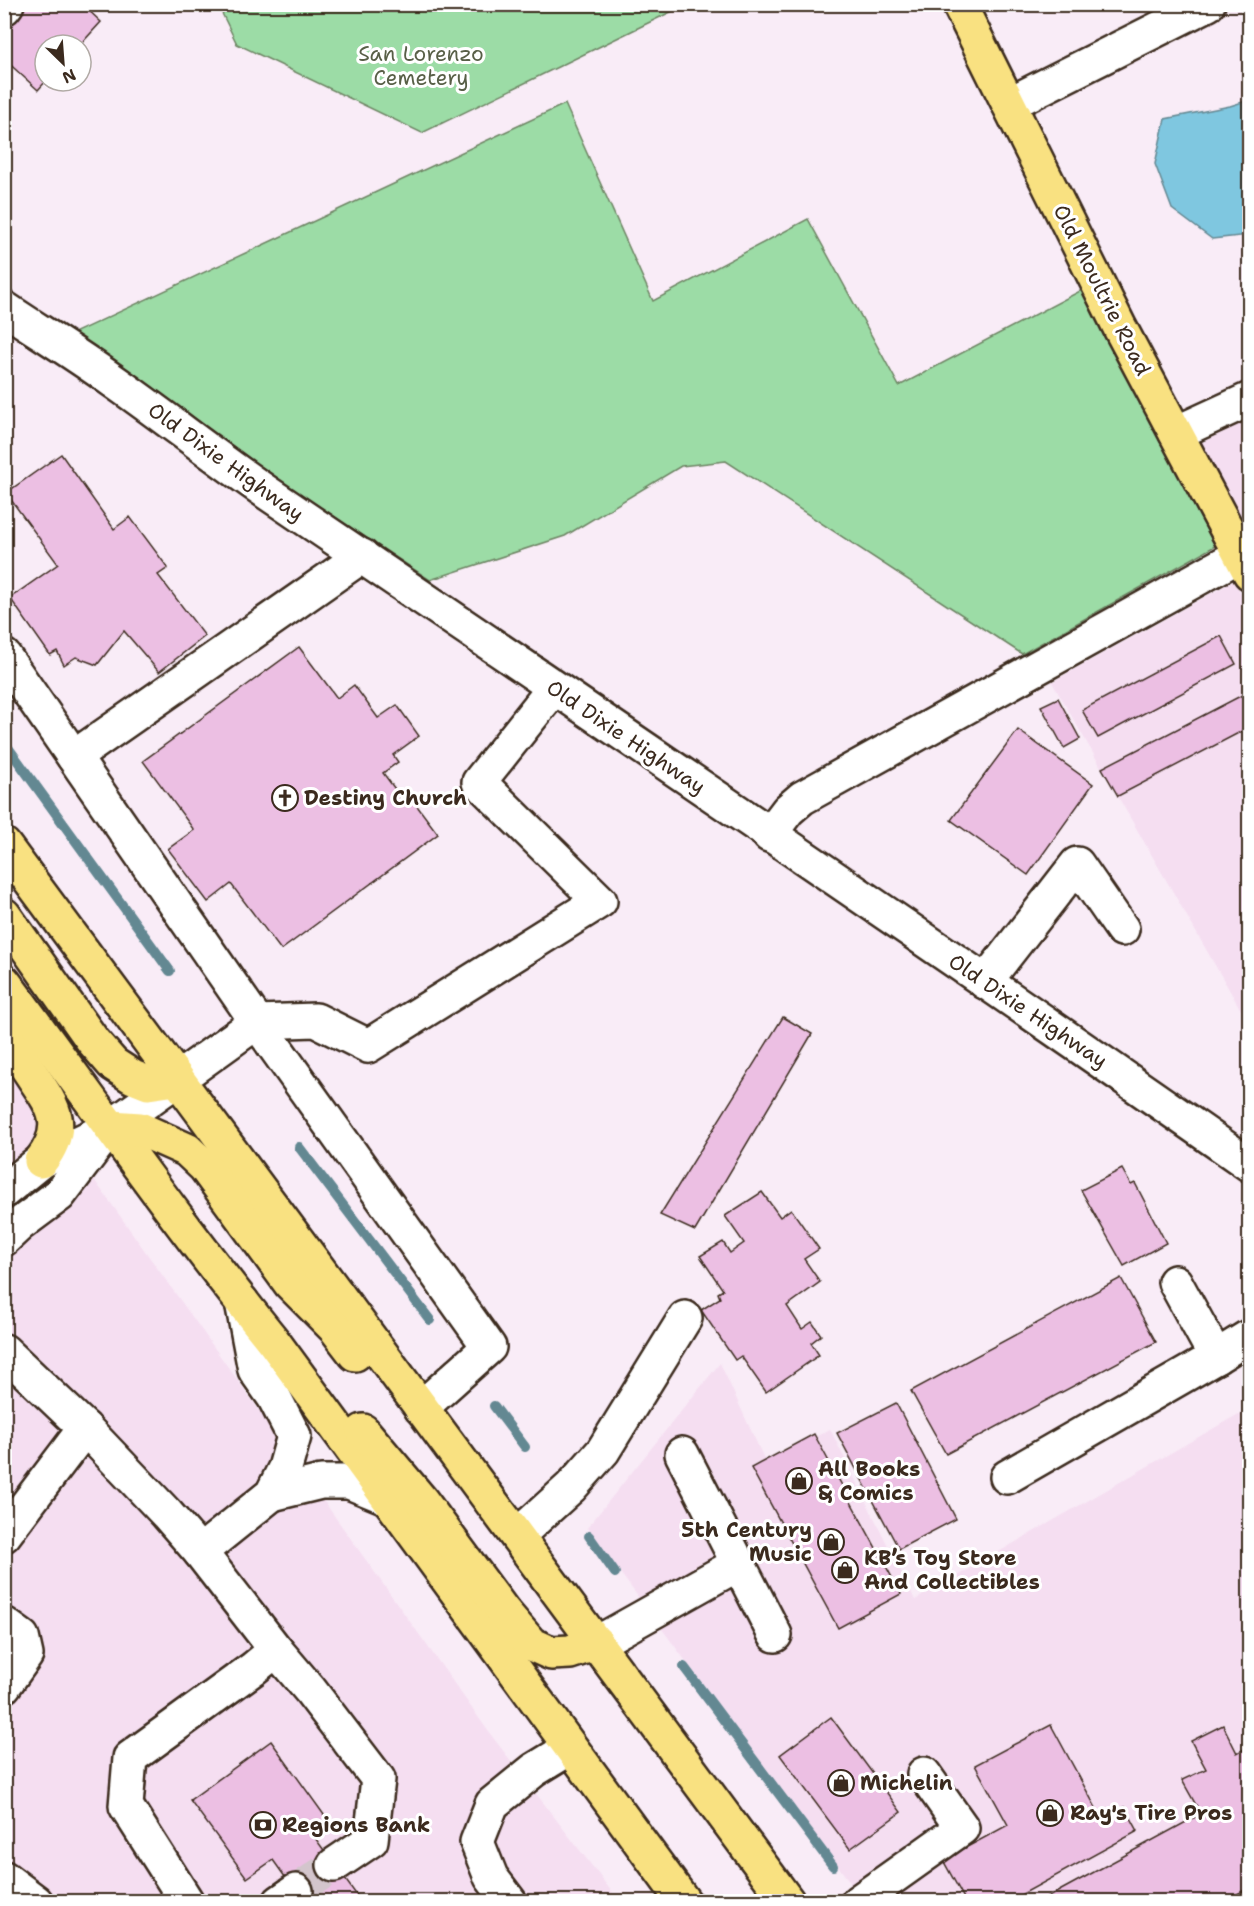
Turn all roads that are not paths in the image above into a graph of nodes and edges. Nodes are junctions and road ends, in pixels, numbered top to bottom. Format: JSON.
{"nodes":[{"id":1,"x":959,"y":4,"type":"edge"},
{"id":2,"x":1208,"y":4,"type":"edge"},
{"id":3,"x":1009,"y":104,"type":"junction"},
{"id":4,"x":4,"y":308,"type":"edge"},
{"id":5,"x":1250,"y":399,"type":"edge"},
{"id":6,"x":1176,"y":433,"type":"junction"},
{"id":7,"x":362,"y":556,"type":"junction"},
{"id":8,"x":1245,"y":564,"type":"edge"},
{"id":9,"x":4,"y":656,"type":"edge"},
{"id":10,"x":554,"y":688,"type":"junction"},
{"id":11,"x":74,"y":757,"type":"junction"},
{"id":12,"x":769,"y":835,"type":"junction"},
{"id":13,"x":4,"y":845,"type":"edge"},
{"id":14,"x":4,"y":915,"type":"edge"},
{"id":15,"x":1122,"y":929,"type":"dead end"},
{"id":16,"x":4,"y":982,"type":"edge"},
{"id":17,"x":985,"y":982,"type":"junction"},
{"id":18,"x":256,"y":1022,"type":"junction"},
{"id":19,"x":4,"y":1035,"type":"edge"},
{"id":20,"x":176,"y":1078,"type":"junction"},
{"id":21,"x":111,"y":1127,"type":"junction"},
{"id":22,"x":41,"y":1161,"type":"junction"},
{"id":23,"x":1250,"y":1165,"type":"edge"},
{"id":24,"x":4,"y":1191,"type":"edge"},
{"id":25,"x":4,"y":1239,"type":"edge"},
{"id":26,"x":1175,"y":1282,"type":"dead end"},
{"id":27,"x":242,"y":1302,"type":"junction"},
{"id":28,"x":685,"y":1318,"type":"dead end"},
{"id":29,"x":1250,"y":1336,"type":"edge"},
{"id":30,"x":273,"y":1341,"type":"junction"},
{"id":31,"x":1216,"y":1357,"type":"junction"},
{"id":32,"x":9,"y":1365,"type":"edge"},
{"id":33,"x":421,"y":1408,"type":"junction"},
{"id":34,"x":86,"y":1428,"type":"junction"},
{"id":35,"x":682,"y":1454,"type":"dead end"},
{"id":36,"x":1007,"y":1477,"type":"dead end"},
{"id":37,"x":272,"y":1494,"type":"junction"},
{"id":38,"x":388,"y":1498,"type":"junction"},
{"id":39,"x":512,"y":1530,"type":"junction"},
{"id":40,"x":4,"y":1535,"type":"edge"},
{"id":41,"x":200,"y":1552,"type":"junction"},
{"id":42,"x":738,"y":1564,"type":"junction"},
{"id":43,"x":4,"y":1624,"type":"edge"},
{"id":44,"x":775,"y":1635,"type":"dead end"},
{"id":45,"x":597,"y":1643,"type":"junction"},
{"id":46,"x":276,"y":1650,"type":"junction"},
{"id":47,"x":4,"y":1686,"type":"edge"},
{"id":48,"x":570,"y":1748,"type":"junction"},
{"id":49,"x":924,"y":1774,"type":"dead end"},
{"id":50,"x":334,"y":1864,"type":"tunnel mouth"},
{"id":51,"x":4,"y":1878,"type":"edge"},
{"id":52,"x":36,"y":1902,"type":"edge"},
{"id":53,"x":187,"y":1902,"type":"edge"},
{"id":54,"x":510,"y":1902,"type":"edge"},
{"id":55,"x":684,"y":1902,"type":"edge"},
{"id":56,"x":788,"y":1902,"type":"edge"},
{"id":57,"x":858,"y":1902,"type":"edge"}],
"edges":[{"from":1,"to":3,"type":"main road","name":"Old Moultrie Road"},
{"from":2,"to":3,"type":"street"},
{"from":3,"to":6,"type":"main road","name":"Old Moultrie Road"},
{"from":4,"to":7,"type":"street","name":"Old Dixie Highway"},
{"from":5,"to":6,"type":"street"},
{"from":6,"to":8,"type":"main road","name":"Old Moultrie Road"},
{"from":7,"to":10,"type":"street","name":"Old Dixie Highway"},
{"from":7,"to":11,"type":"street"},
{"from":8,"to":12,"type":"street"},
{"from":9,"to":11,"type":"street"},
{"from":10,"to":12,"type":"street","name":"Old Dixie Highway"},
{"from":10,"to":18,"type":"street"},
{"from":11,"to":18,"type":"street"},
{"from":12,"to":17,"type":"street","name":"Old Dixie Highway"},
{"from":13,"to":20,"type":"main road"},
{"from":14,"to":20,"type":"main road"},
{"from":15,"to":17,"type":"street"},
{"from":16,"to":21,"type":"main road"},
{"from":17,"to":23,"type":"street","name":"Old Dixie Highway"},
{"from":18,"to":20,"type":"street"},
{"from":18,"to":33,"type":"street"},
{"from":19,"to":22,"type":"main road"},
{"from":20,"to":21,"type":"street"},
{"from":20,"to":33,"type":"main road"},
{"from":21,"to":22,"type":"street"},
{"from":21,"to":25,"type":"street"},
{"from":21,"to":27,"type":"main road"},
{"from":21,"to":39,"type":"main road"},
{"from":22,"to":24,"type":"street"},
{"from":26,"to":31,"type":"street"},
{"from":27,"to":30,"type":"main road"},
{"from":27,"to":37,"type":"street"},
{"from":28,"to":39,"type":"street"},
{"from":29,"to":31,"type":"street"},
{"from":30,"to":38,"type":"main road"},
{"from":30,"to":45,"type":"main road"},
{"from":31,"to":36,"type":"street"},
{"from":32,"to":34,"type":"street"},
{"from":33,"to":39,"type":"main road"},
{"from":34,"to":40,"type":"street"},
{"from":34,"to":41,"type":"street"},
{"from":35,"to":42,"type":"street"},
{"from":37,"to":38,"type":"street"},
{"from":37,"to":41,"type":"street"},
{"from":38,"to":48,"type":"main road"},
{"from":39,"to":45,"type":"main road"},
{"from":41,"to":46,"type":"street"},
{"from":42,"to":44,"type":"street"},
{"from":42,"to":45,"type":"street"},
{"from":43,"to":47,"type":"street"},
{"from":45,"to":56,"type":"main road"},
{"from":46,"to":50,"type":"street"},
{"from":46,"to":53,"type":"street"},
{"from":48,"to":54,"type":"street"},
{"from":48,"to":55,"type":"main road"},
{"from":49,"to":57,"type":"street"},
{"from":51,"to":52,"type":"street"}]}
